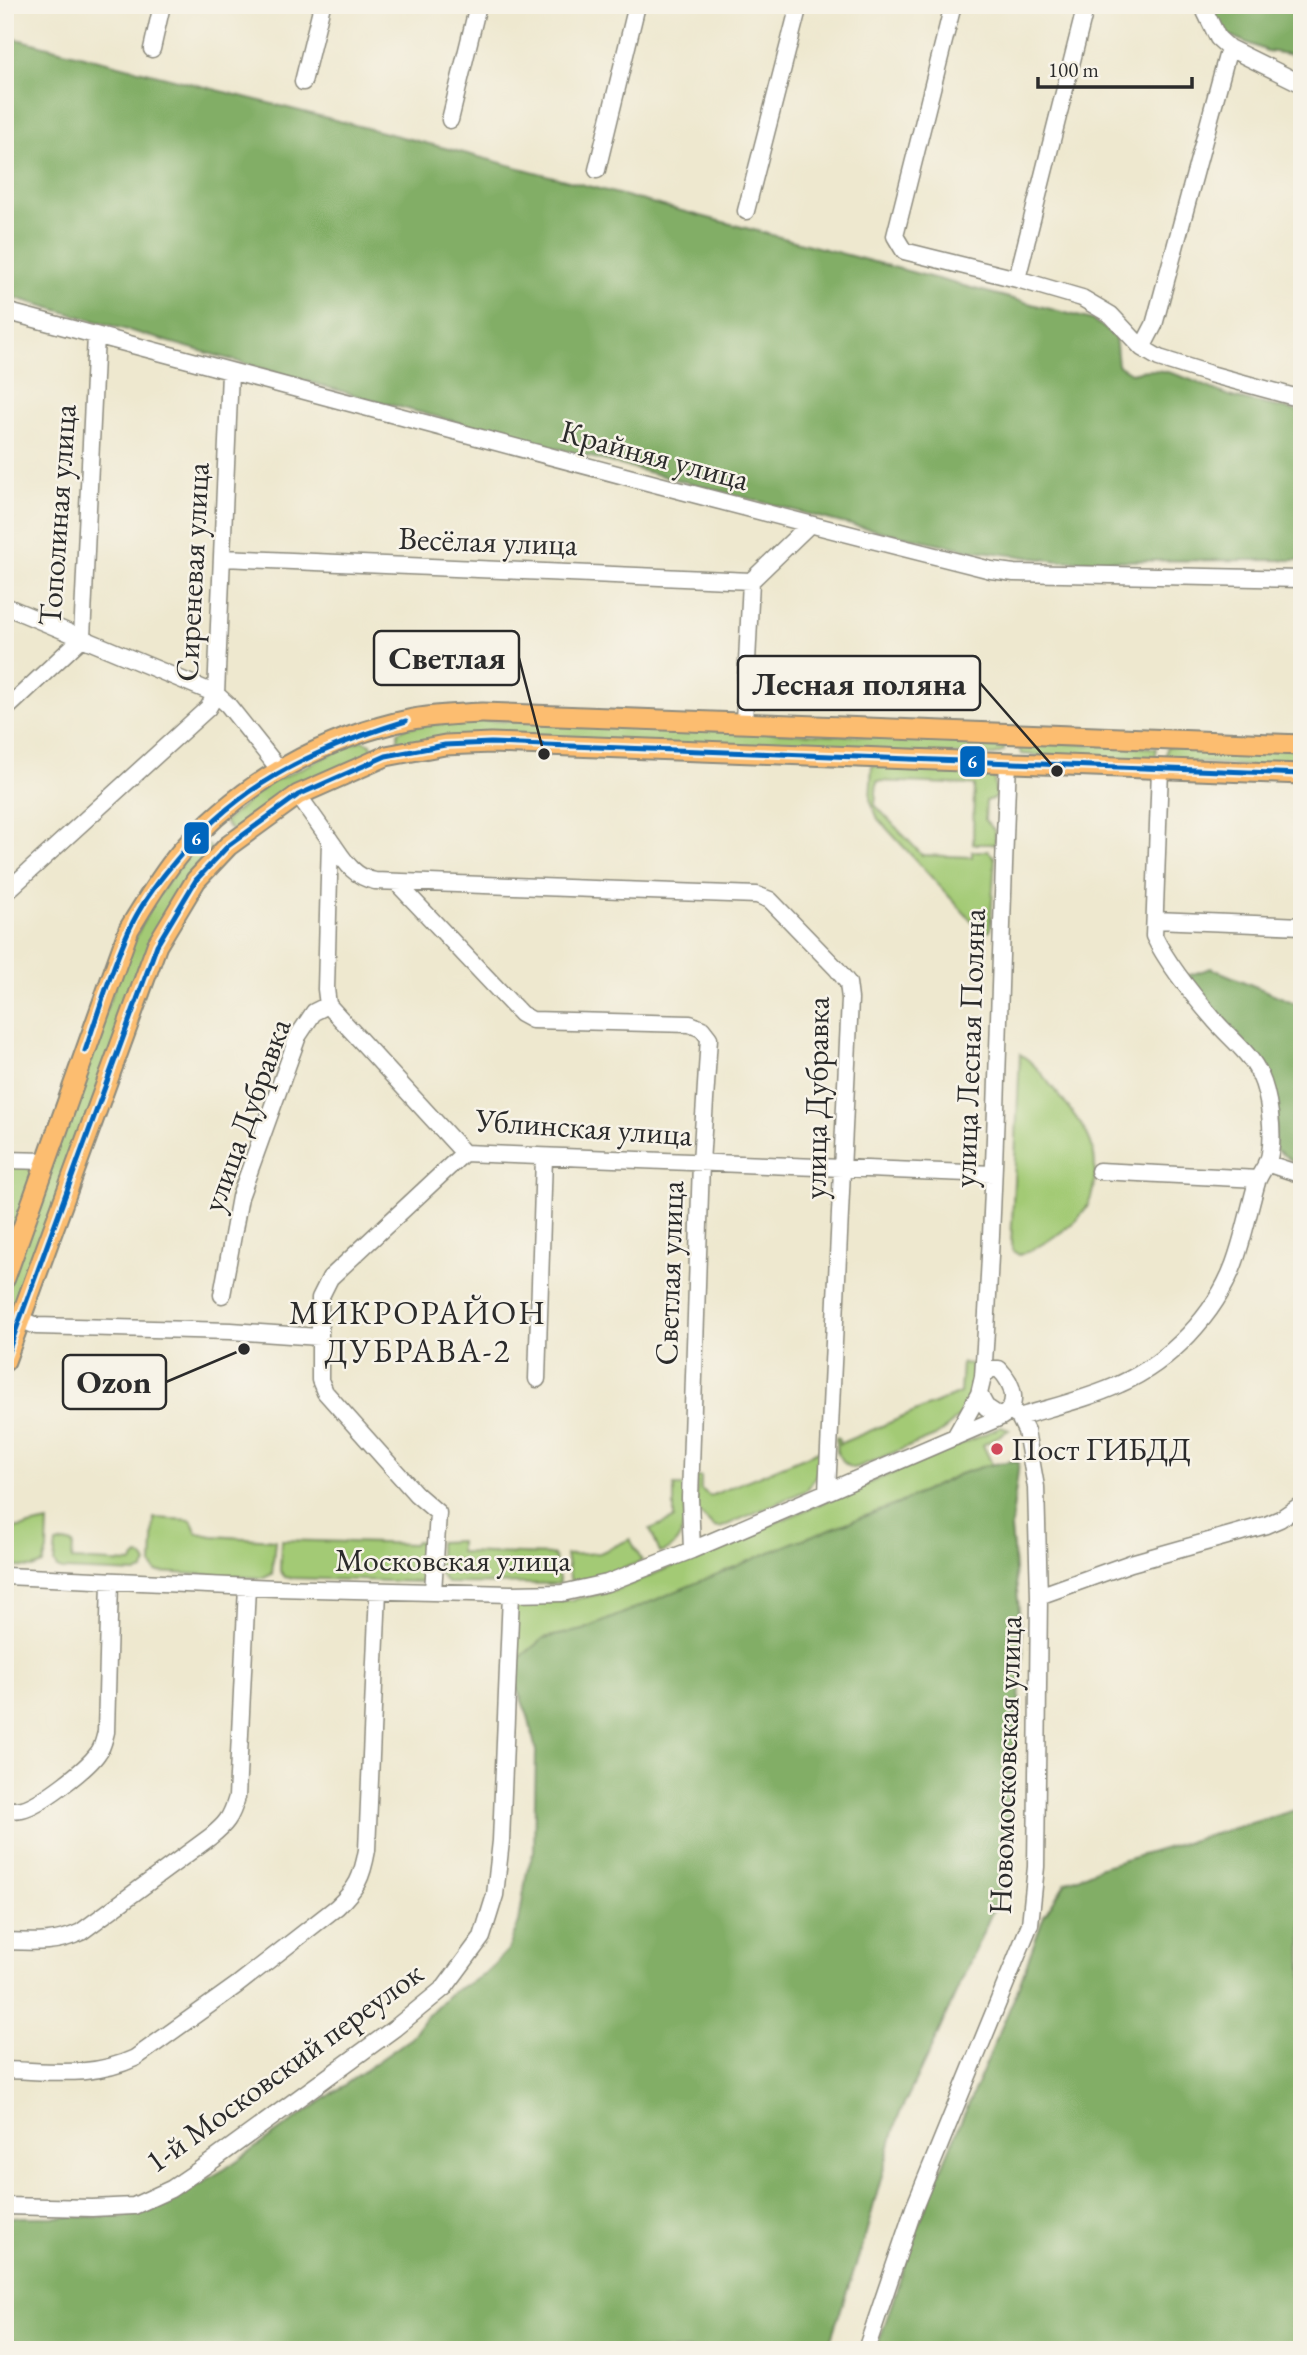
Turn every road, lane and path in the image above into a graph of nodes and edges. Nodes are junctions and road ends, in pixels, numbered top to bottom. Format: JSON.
{"nodes":[{"id":1,"x":162,"y":5,"type":"edge"},
{"id":2,"x":322,"y":5,"type":"edge"},
{"id":3,"x":478,"y":5,"type":"edge"},
{"id":4,"x":637,"y":5,"type":"edge"},
{"id":5,"x":799,"y":5,"type":"edge"},
{"id":6,"x":953,"y":5,"type":"edge"},
{"id":7,"x":1086,"y":5,"type":"edge"},
{"id":8,"x":1202,"y":5,"type":"edge"},
{"id":9,"x":1229,"y":48,"type":"junction"},
{"id":10,"x":152,"y":49,"type":"dead end"},
{"id":11,"x":303,"y":82,"type":"dead end"},
{"id":12,"x":1302,"y":84,"type":"edge"},
{"id":13,"x":450,"y":120,"type":"dead end"},
{"id":14,"x":597,"y":170,"type":"dead end"},
{"id":15,"x":746,"y":211,"type":"dead end"},
{"id":16,"x":1017,"y":279,"type":"junction"},
{"id":17,"x":5,"y":311,"type":"edge"},
{"id":18,"x":96,"y":335,"type":"junction"},
{"id":19,"x":1142,"y":348,"type":"junction"},
{"id":20,"x":230,"y":373,"type":"junction"},
{"id":21,"x":1301,"y":395,"type":"edge"},
{"id":22,"x":809,"y":525,"type":"junction"},
{"id":23,"x":223,"y":558,"type":"junction"},
{"id":24,"x":1302,"y":579,"type":"edge"},
{"id":25,"x":751,"y":581,"type":"junction"},
{"id":26,"x":5,"y":606,"type":"edge"},
{"id":27,"x":82,"y":638,"type":"junction"},
{"id":28,"x":216,"y":694,"type":"junction"},
{"id":29,"x":5,"y":710,"type":"edge"},
{"id":30,"x":744,"y":722,"type":"junction"},
{"id":31,"x":379,"y":729,"type":"junction"},
{"id":32,"x":1012,"y":732,"type":"junction"},
{"id":33,"x":1162,"y":739,"type":"junction"},
{"id":34,"x":1302,"y":745,"type":"edge"},
{"id":35,"x":386,"y":756,"type":"junction"},
{"id":36,"x":1008,"y":762,"type":"junction"},
{"id":37,"x":279,"y":769,"type":"junction"},
{"id":38,"x":1160,"y":769,"type":"junction"},
{"id":39,"x":1302,"y":775,"type":"edge"},
{"id":40,"x":299,"y":795,"type":"junction"},
{"id":41,"x":208,"y":824,"type":"junction"},
{"id":42,"x":330,"y":840,"type":"junction"},
{"id":43,"x":228,"y":846,"type":"junction"},
{"id":44,"x":396,"y":882,"type":"junction"},
{"id":45,"x":5,"y":892,"type":"edge"},
{"id":46,"x":1155,"y":920,"type":"junction"},
{"id":47,"x":1302,"y":926,"type":"edge"},
{"id":48,"x":328,"y":1005,"type":"junction"},
{"id":49,"x":464,"y":1153,"type":"junction"},
{"id":50,"x":544,"y":1157,"type":"junction"},
{"id":51,"x":5,"y":1160,"type":"edge"},
{"id":52,"x":47,"y":1161,"type":"junction"},
{"id":53,"x":701,"y":1163,"type":"junction"},
{"id":54,"x":1266,"y":1163,"type":"junction"},
{"id":55,"x":844,"y":1168,"type":"junction"},
{"id":56,"x":1099,"y":1171,"type":"dead end"},
{"id":57,"x":993,"y":1174,"type":"junction"},
{"id":58,"x":1302,"y":1175,"type":"edge"},
{"id":59,"x":1258,"y":1179,"type":"junction"},
{"id":60,"x":5,"y":1278,"type":"edge"},
{"id":61,"x":222,"y":1294,"type":"dead end"},
{"id":62,"x":13,"y":1318,"type":"edge"},
{"id":63,"x":985,"y":1335,"type":"junction"},
{"id":64,"x":319,"y":1337,"type":"junction"},
{"id":65,"x":5,"y":1361,"type":"edge"},
{"id":66,"x":999,"y":1369,"type":"junction"},
{"id":67,"x":983,"y":1377,"type":"junction"},
{"id":68,"x":537,"y":1379,"type":"dead end"},
{"id":69,"x":979,"y":1394,"type":"junction"},
{"id":70,"x":1010,"y":1415,"type":"junction"},
{"id":71,"x":956,"y":1437,"type":"junction"},
{"id":72,"x":827,"y":1492,"type":"junction"},
{"id":73,"x":1302,"y":1504,"type":"edge"},
{"id":74,"x":692,"y":1550,"type":"junction"},
{"id":75,"x":5,"y":1576,"type":"edge"},
{"id":76,"x":110,"y":1581,"type":"junction"},
{"id":77,"x":247,"y":1587,"type":"junction"},
{"id":78,"x":377,"y":1591,"type":"junction"},
{"id":79,"x":433,"y":1592,"type":"junction"},
{"id":80,"x":511,"y":1594,"type":"junction"},
{"id":81,"x":1038,"y":1596,"type":"junction"},
{"id":82,"x":5,"y":1810,"type":"edge"},
{"id":83,"x":5,"y":1941,"type":"edge"},
{"id":84,"x":5,"y":2070,"type":"edge"},
{"id":85,"x":5,"y":2206,"type":"edge"},
{"id":86,"x":866,"y":2350,"type":"edge"}],
"edges":[{"from":1,"to":10,"type":"street"},
{"from":2,"to":11,"type":"street"},
{"from":3,"to":13,"type":"street"},
{"from":4,"to":14,"type":"street"},
{"from":5,"to":15,"type":"street"},
{"from":6,"to":16,"type":"street"},
{"from":7,"to":16,"type":"street"},
{"from":8,"to":9,"type":"street"},
{"from":9,"to":12,"type":"street"},
{"from":9,"to":19,"type":"street"},
{"from":16,"to":19,"type":"street"},
{"from":17,"to":18,"type":"street","name":"Крайняя улица"},
{"from":18,"to":20,"type":"street","name":"Крайняя улица"},
{"from":18,"to":27,"type":"street","name":"Тополиная улица"},
{"from":19,"to":21,"type":"street"},
{"from":20,"to":22,"type":"street","name":"Крайняя улица"},
{"from":20,"to":23,"type":"street","name":"Сиреневая улица"},
{"from":22,"to":24,"type":"street","name":"Крайняя улица"},
{"from":22,"to":25,"type":"street"},
{"from":23,"to":25,"type":"street","name":"Весёлая улица"},
{"from":23,"to":28,"type":"street","name":"Сиреневая улица"},
{"from":25,"to":30,"type":"street"},
{"from":26,"to":27,"type":"street"},
{"from":27,"to":28,"type":"street"},
{"from":27,"to":29,"type":"street","name":"Тополиная улица"},
{"from":28,"to":37,"type":"street"},
{"from":28,"to":45,"type":"street","name":"Сиреневая улица"},
{"from":30,"to":31,"type":"main road"},
{"from":30,"to":32,"type":"main road"},
{"from":31,"to":35,"type":"main road"},
{"from":31,"to":37,"type":"main road"},
{"from":32,"to":33,"type":"main road"},
{"from":32,"to":36,"type":"main road"},
{"from":33,"to":34,"type":"main road"},
{"from":33,"to":38,"type":"main road"},
{"from":35,"to":36,"type":"main road"},
{"from":35,"to":40,"type":"main road"},
{"from":36,"to":38,"type":"main road"},
{"from":36,"to":57,"type":"street","name":"улица Лесная Поляна"},
{"from":37,"to":41,"type":"main road"},
{"from":38,"to":39,"type":"main road"},
{"from":38,"to":46,"type":"street","name":"Московская улица"},
{"from":40,"to":42,"type":"street"},
{"from":40,"to":43,"type":"main road"},
{"from":41,"to":43,"type":"main road"},
{"from":41,"to":52,"type":"main road"},
{"from":42,"to":44,"type":"street","name":"улица Дубравка"},
{"from":42,"to":48,"type":"street"},
{"from":43,"to":62,"type":"main road"},
{"from":44,"to":53,"type":"street","name":"Светлая улица"},
{"from":44,"to":55,"type":"street","name":"улица Дубравка"},
{"from":46,"to":47,"type":"street"},
{"from":46,"to":54,"type":"street","name":"Московская улица"},
{"from":48,"to":49,"type":"street","name":"Ублинская улица"},
{"from":48,"to":61,"type":"street","name":"улица Дубравка"},
{"from":49,"to":50,"type":"street","name":"Ублинская улица"},
{"from":49,"to":64,"type":"street"},
{"from":50,"to":53,"type":"street","name":"Ублинская улица"},
{"from":50,"to":68,"type":"street"},
{"from":51,"to":52,"type":"street"},
{"from":52,"to":60,"type":"main road"},
{"from":53,"to":55,"type":"street","name":"Ублинская улица"},
{"from":53,"to":74,"type":"street","name":"Светлая улица"},
{"from":54,"to":58,"type":"street"},
{"from":54,"to":59,"type":"street","name":"Московская улица"},
{"from":55,"to":57,"type":"street","name":"Ублинская улица"},
{"from":55,"to":72,"type":"street","name":"улица Дубравка"},
{"from":56,"to":59,"type":"street"},
{"from":57,"to":63,"type":"street","name":"улица Лесная Поляна"},
{"from":59,"to":70,"type":"street","name":"Московская улица"},
{"from":62,"to":64,"type":"street"},
{"from":62,"to":65,"type":"main road"},
{"from":63,"to":66,"type":"street","name":"улица Лесная Поляна"},
{"from":63,"to":67,"type":"street","name":"улица Лесная Поляна"},
{"from":64,"to":79,"type":"street"},
{"from":66,"to":67,"type":"street"},
{"from":66,"to":70,"type":"street","name":"Новомосковская улица"},
{"from":67,"to":69,"type":"street","name":"улица Лесная Поляна"},
{"from":69,"to":70,"type":"street"},
{"from":69,"to":71,"type":"street"},
{"from":70,"to":71,"type":"street","name":"Московская улица"},
{"from":70,"to":81,"type":"street","name":"Новомосковская улица"},
{"from":71,"to":72,"type":"street","name":"Московская улица"},
{"from":72,"to":74,"type":"street","name":"Московская улица"},
{"from":73,"to":81,"type":"street"},
{"from":74,"to":80,"type":"street","name":"Московская улица"},
{"from":75,"to":76,"type":"street","name":"Московская улица"},
{"from":76,"to":77,"type":"street","name":"Московская улица"},
{"from":76,"to":82,"type":"street"},
{"from":77,"to":78,"type":"street","name":"Московская улица"},
{"from":77,"to":83,"type":"street"},
{"from":78,"to":79,"type":"street","name":"Московская улица"},
{"from":78,"to":84,"type":"street"},
{"from":79,"to":80,"type":"street","name":"Московская улица"},
{"from":80,"to":85,"type":"street","name":"1-й Московский переулок"},
{"from":81,"to":86,"type":"street","name":"Новомосковская улица"}]}
